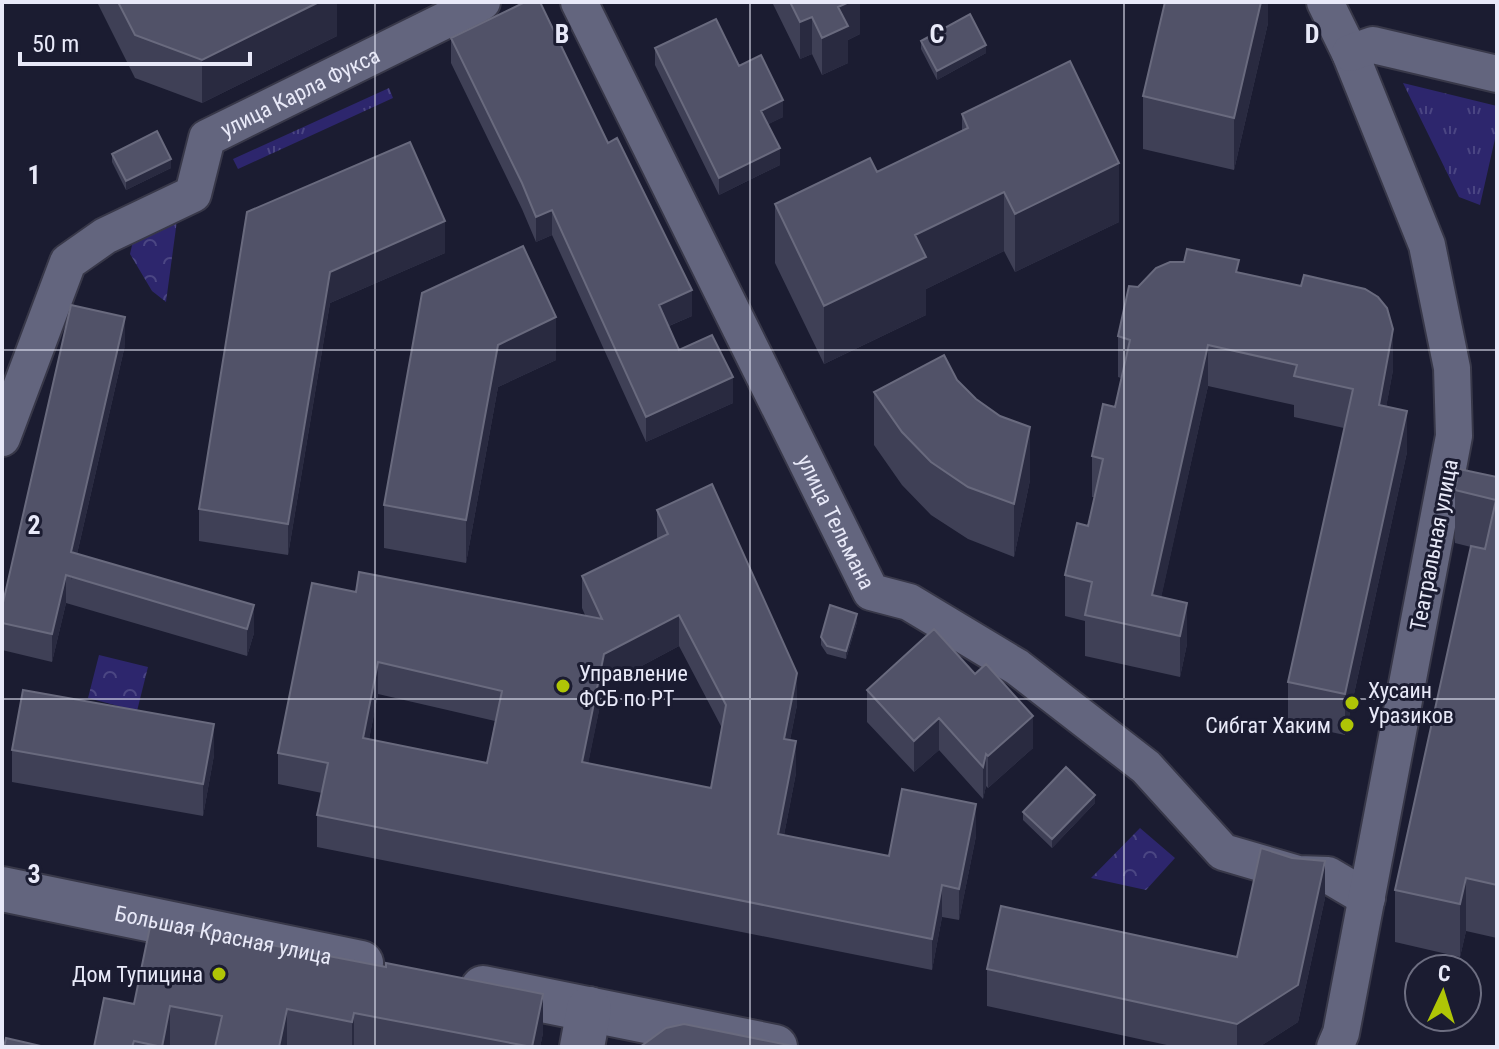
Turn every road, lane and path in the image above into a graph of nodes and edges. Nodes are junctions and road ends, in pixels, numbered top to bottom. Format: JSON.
{"nodes":[{"id":1,"x":482,"y":2,"type":"edge"},
{"id":2,"x":579,"y":2,"type":"edge"},
{"id":3,"x":1325,"y":2,"type":"edge"},
{"id":4,"x":1350,"y":53,"type":"junction"},
{"id":5,"x":1497,"y":74,"type":"edge"},
{"id":6,"x":2,"y":434,"type":"edge"},
{"id":7,"x":2,"y":889,"type":"edge"},
{"id":8,"x":1367,"y":898,"type":"junction"},
{"id":9,"x":393,"y":969,"type":"edge"},
{"id":10,"x":440,"y":979,"type":"edge"},
{"id":11,"x":586,"y":1028,"type":"edge"},
{"id":12,"x":775,"y":1047,"type":"edge"},
{"id":13,"x":1335,"y":1047,"type":"edge"}],
"edges":[{"from":1,"to":6,"type":"street","name":"улица Карла Фукса"},
{"from":2,"to":8,"type":"street","name":"улица Тельмана"},
{"from":3,"to":4,"type":"street","name":"Театральная улица"},
{"from":4,"to":5,"type":"street"},
{"from":4,"to":8,"type":"street","name":"Театральная улица"},
{"from":7,"to":9,"type":"street","name":"Большая Красная улица"},
{"from":8,"to":13,"type":"street","name":"Театральная улица"},
{"from":10,"to":11,"type":"street"},
{"from":11,"to":12,"type":"street"}]}
